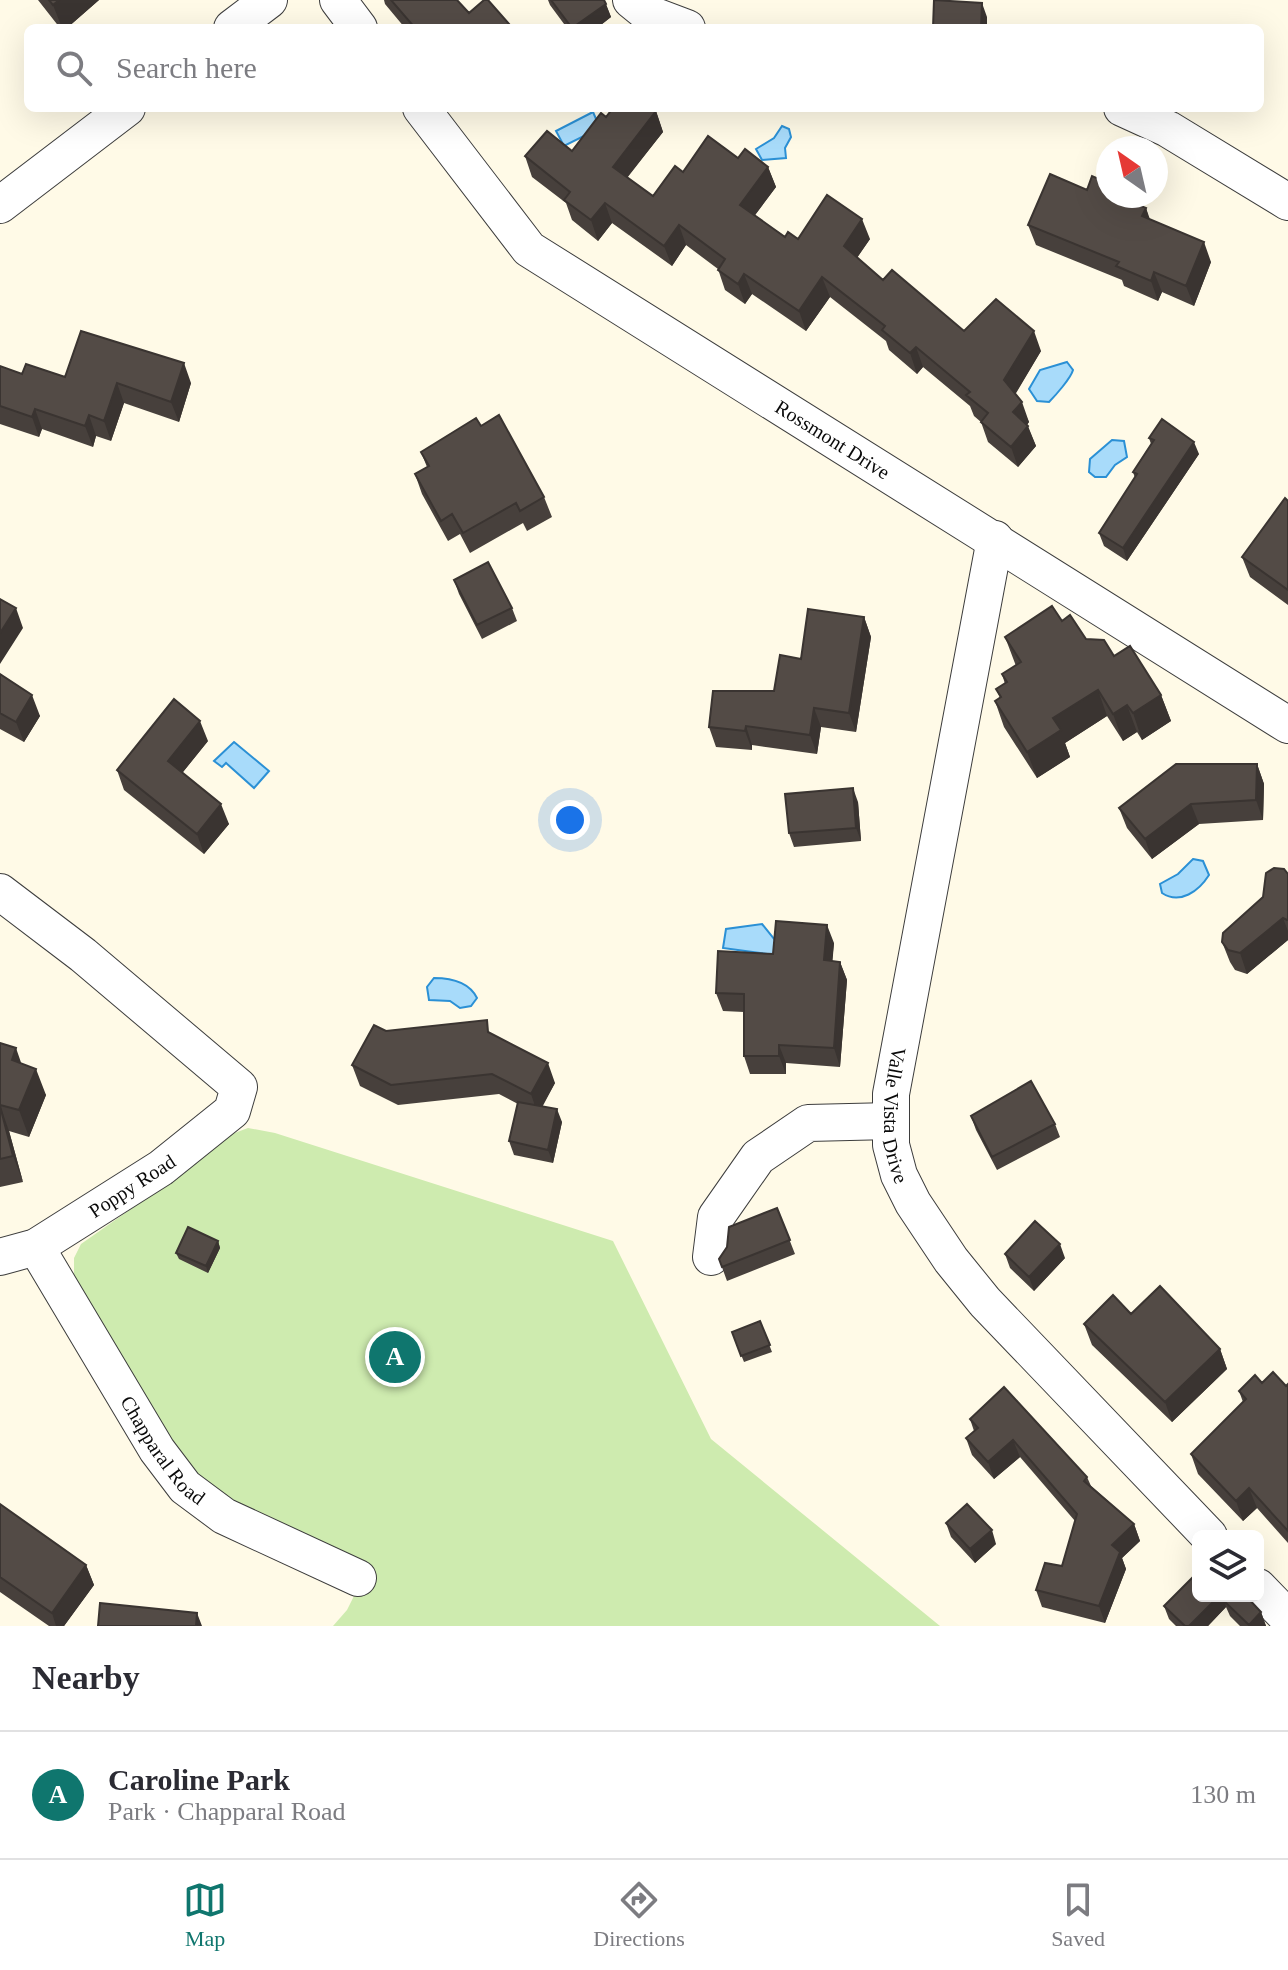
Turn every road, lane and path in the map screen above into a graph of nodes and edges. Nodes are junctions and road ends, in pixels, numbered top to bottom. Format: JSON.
{"nodes":[{"id":1,"x":269,"y":0,"type":"edge"},
{"id":2,"x":338,"y":0,"type":"edge"},
{"id":3,"x":631,"y":0,"type":"edge"},
{"id":4,"x":237,"y":24,"type":"edge"},
{"id":5,"x":356,"y":24,"type":"edge"},
{"id":6,"x":676,"y":24,"type":"edge"},
{"id":7,"x":122,"y":112,"type":"edge"},
{"id":8,"x":424,"y":112,"type":"edge"},
{"id":9,"x":1131,"y":112,"type":"edge"},
{"id":10,"x":1288,"y":202,"type":"edge"},
{"id":11,"x":0,"y":205,"type":"edge"},
{"id":12,"x":995,"y":539,"type":"junction"},
{"id":13,"x":1288,"y":725,"type":"edge"},
{"id":14,"x":0,"y":892,"type":"edge"},
{"id":15,"x":891,"y":1121,"type":"junction"},
{"id":16,"x":36,"y":1247,"type":"junction"},
{"id":17,"x":0,"y":1257,"type":"edge"},
{"id":18,"x":711,"y":1257,"type":"dead end"},
{"id":19,"x":1203,"y":1530,"type":"edge"},
{"id":20,"x":358,"y":1578,"type":"dead end"},
{"id":21,"x":1264,"y":1593,"type":"edge"},
{"id":22,"x":1288,"y":1618,"type":"edge"}],
"edges":[{"from":1,"to":4,"type":"street"},
{"from":2,"to":5,"type":"street"},
{"from":3,"to":6,"type":"street"},
{"from":7,"to":11,"type":"street"},
{"from":8,"to":12,"type":"street","name":"Rossmont Drive"},
{"from":9,"to":10,"type":"street"},
{"from":12,"to":13,"type":"street","name":"Rossmont Drive"},
{"from":12,"to":15,"type":"street","name":"Valle Vista Drive"},
{"from":14,"to":16,"type":"street","name":"Poppy Road"},
{"from":15,"to":18,"type":"street"},
{"from":15,"to":19,"type":"street","name":"Valle Vista Drive"},
{"from":16,"to":17,"type":"street","name":"Poppy Road"},
{"from":16,"to":20,"type":"street","name":"Chapparal Road"},
{"from":21,"to":22,"type":"street"}]}
